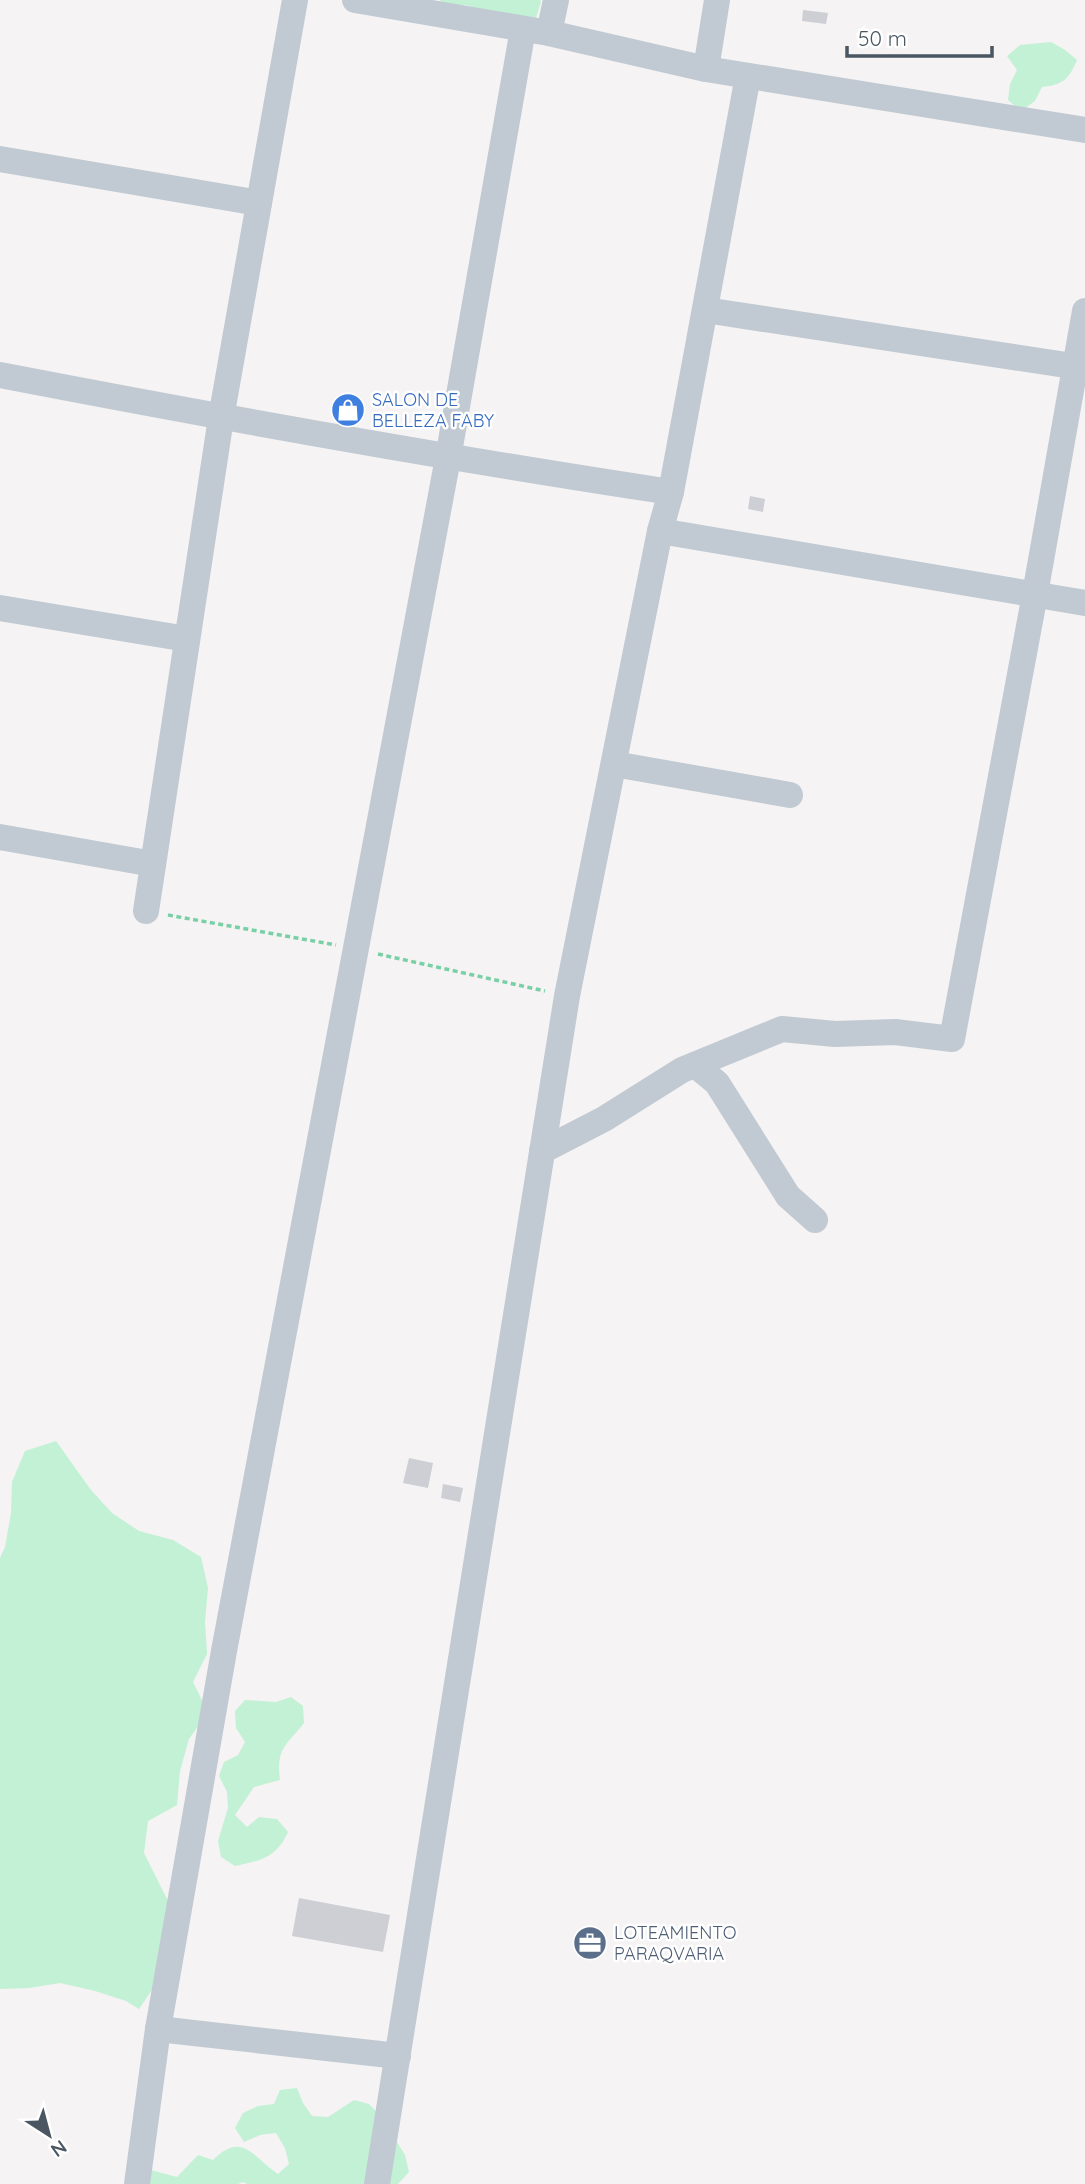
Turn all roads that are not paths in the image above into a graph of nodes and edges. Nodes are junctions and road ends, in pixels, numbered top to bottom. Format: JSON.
{"nodes":[{"id":1,"x":295,"y":0,"type":"edge"},
{"id":2,"x":355,"y":0,"type":"edge"},
{"id":3,"x":556,"y":0,"type":"edge"},
{"id":4,"x":717,"y":0,"type":"edge"},
{"id":5,"x":523,"y":29,"type":"junction"},
{"id":6,"x":549,"y":33,"type":"junction"},
{"id":7,"x":706,"y":69,"type":"junction"},
{"id":8,"x":747,"y":83,"type":"junction"},
{"id":9,"x":1085,"y":130,"type":"edge"},
{"id":10,"x":1085,"y":148,"type":"edge"},
{"id":11,"x":0,"y":159,"type":"edge"},
{"id":12,"x":259,"y":203,"type":"junction"},
{"id":13,"x":705,"y":310,"type":"junction"},
{"id":14,"x":1085,"y":311,"type":"edge"},
{"id":15,"x":1080,"y":367,"type":"edge"},
{"id":16,"x":0,"y":375,"type":"edge"},
{"id":17,"x":221,"y":418,"type":"junction"},
{"id":18,"x":448,"y":458,"type":"junction"},
{"id":19,"x":671,"y":492,"type":"junction"},
{"id":20,"x":660,"y":531,"type":"junction"},
{"id":21,"x":1035,"y":594,"type":"junction"},
{"id":22,"x":1085,"y":603,"type":"edge"},
{"id":23,"x":0,"y":608,"type":"edge"},
{"id":24,"x":187,"y":639,"type":"junction"},
{"id":25,"x":614,"y":764,"type":"junction"},
{"id":26,"x":790,"y":795,"type":"dead end"},
{"id":27,"x":0,"y":837,"type":"edge"},
{"id":28,"x":153,"y":864,"type":"junction"},
{"id":29,"x":146,"y":911,"type":"dead end"},
{"id":30,"x":695,"y":1065,"type":"junction"},
{"id":31,"x":542,"y":1151,"type":"junction"},
{"id":32,"x":815,"y":1220,"type":"dead end"},
{"id":33,"x":158,"y":2029,"type":"junction"},
{"id":34,"x":398,"y":2056,"type":"junction"},
{"id":35,"x":137,"y":2184,"type":"edge"},
{"id":36,"x":377,"y":2184,"type":"edge"}],
"edges":[{"from":1,"to":12,"type":"street"},
{"from":2,"to":5,"type":"street"},
{"from":3,"to":6,"type":"street"},
{"from":4,"to":7,"type":"street"},
{"from":5,"to":6,"type":"street"},
{"from":5,"to":18,"type":"street"},
{"from":6,"to":7,"type":"street"},
{"from":7,"to":8,"type":"street"},
{"from":8,"to":9,"type":"street"},
{"from":8,"to":10,"type":"street"},
{"from":8,"to":13,"type":"street"},
{"from":11,"to":12,"type":"street"},
{"from":12,"to":17,"type":"street"},
{"from":13,"to":15,"type":"street"},
{"from":13,"to":19,"type":"street"},
{"from":14,"to":15,"type":"street"},
{"from":15,"to":21,"type":"street"},
{"from":16,"to":17,"type":"street"},
{"from":17,"to":18,"type":"street"},
{"from":17,"to":24,"type":"street"},
{"from":18,"to":19,"type":"street"},
{"from":18,"to":33,"type":"street"},
{"from":19,"to":20,"type":"street"},
{"from":20,"to":21,"type":"street"},
{"from":20,"to":25,"type":"street"},
{"from":21,"to":22,"type":"street"},
{"from":21,"to":30,"type":"street"},
{"from":23,"to":24,"type":"street"},
{"from":24,"to":28,"type":"street"},
{"from":25,"to":26,"type":"street"},
{"from":25,"to":31,"type":"street"},
{"from":27,"to":28,"type":"street"},
{"from":28,"to":29,"type":"street"},
{"from":30,"to":31,"type":"street"},
{"from":30,"to":32,"type":"street"},
{"from":31,"to":34,"type":"street"},
{"from":33,"to":34,"type":"street"},
{"from":33,"to":35,"type":"street"},
{"from":34,"to":36,"type":"street"}]}
